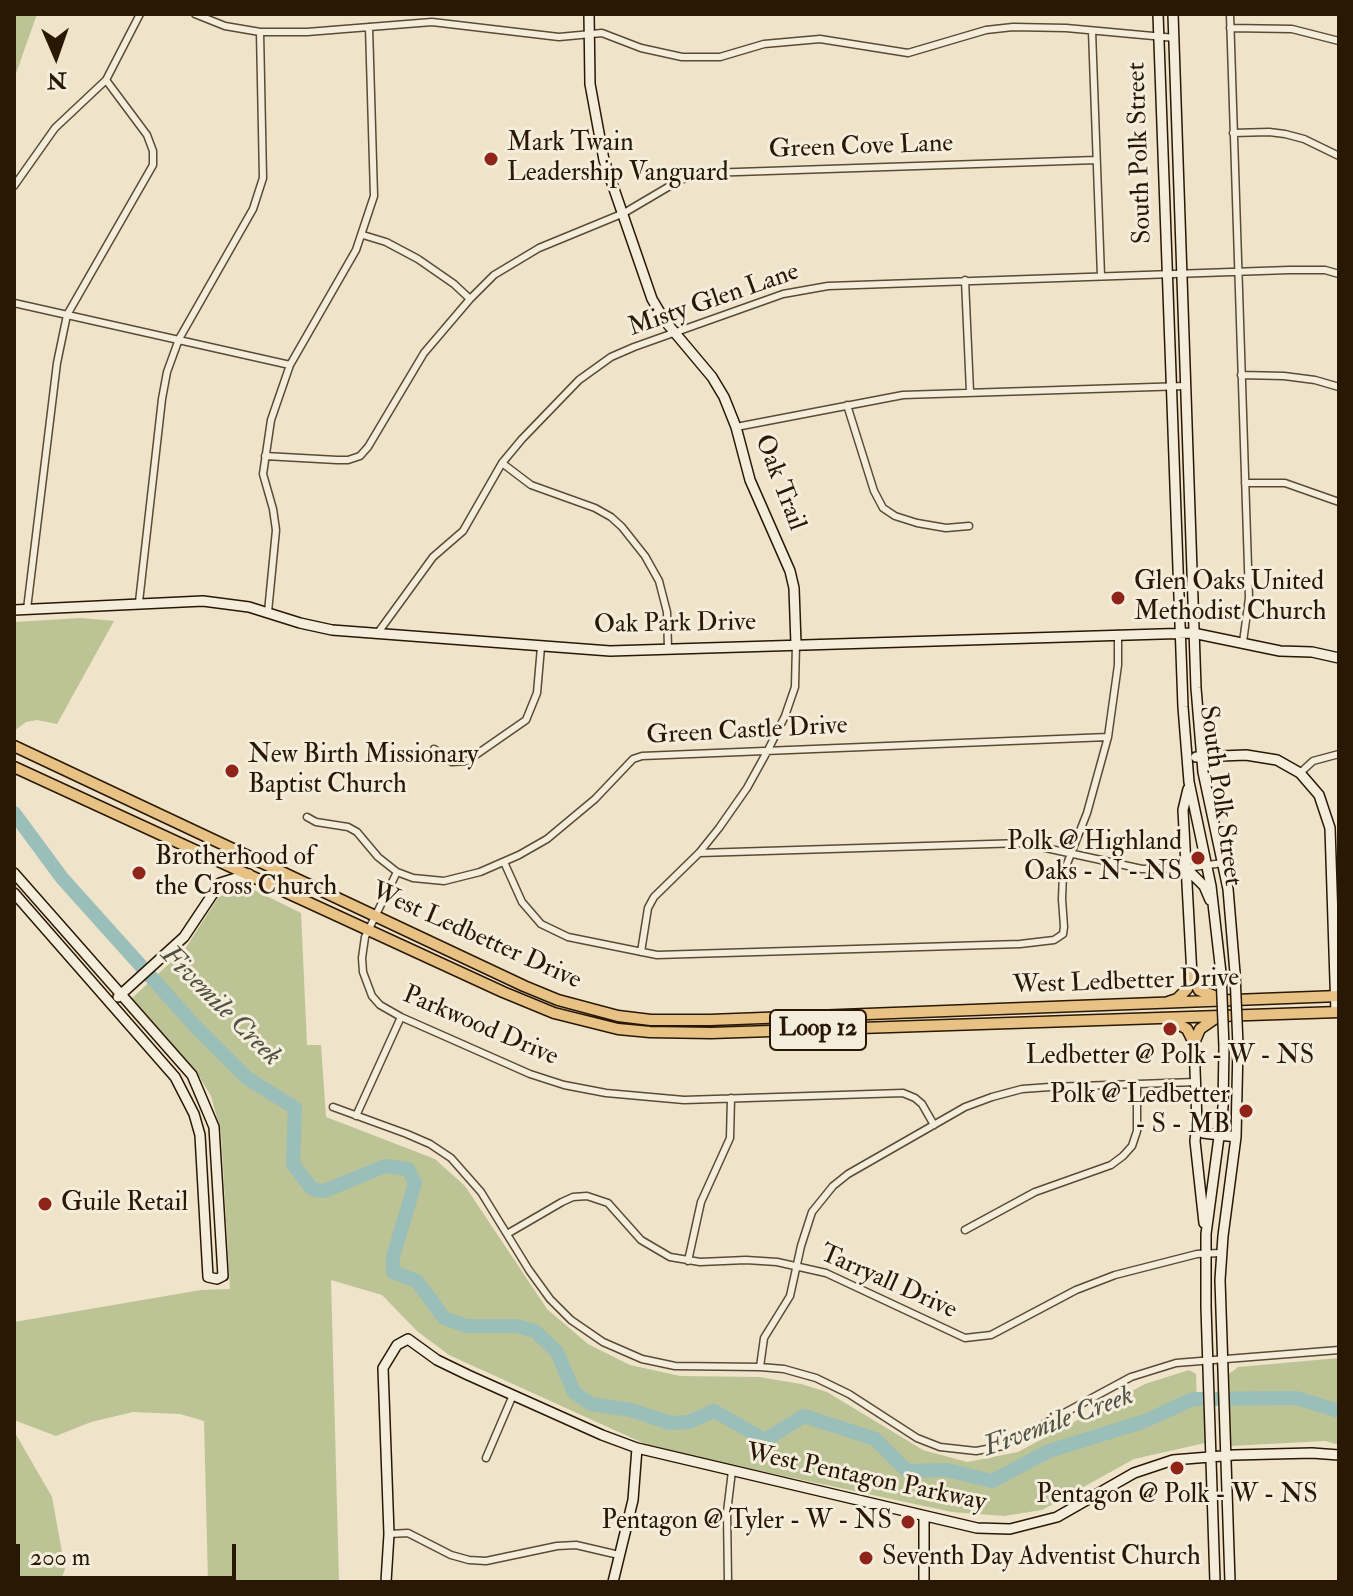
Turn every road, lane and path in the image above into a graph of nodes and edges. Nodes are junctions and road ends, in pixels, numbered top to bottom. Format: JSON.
{"nodes":[{"id":1,"x":140,"y":14,"type":"edge"},
{"id":2,"x":195,"y":14,"type":"edge"},
{"id":3,"x":589,"y":14,"type":"edge"},
{"id":4,"x":1158,"y":14,"type":"edge"},
{"id":5,"x":1173,"y":14,"type":"edge"},
{"id":6,"x":1230,"y":14,"type":"edge"},
{"id":7,"x":369,"y":27,"type":"junction"},
{"id":8,"x":1230,"y":28,"type":"junction"},
{"id":9,"x":1092,"y":31,"type":"junction"},
{"id":10,"x":260,"y":32,"type":"junction"},
{"id":11,"x":588,"y":36,"type":"junction"},
{"id":12,"x":1159,"y":38,"type":"junction"},
{"id":13,"x":1175,"y":38,"type":"junction"},
{"id":14,"x":1339,"y":41,"type":"edge"},
{"id":15,"x":106,"y":80,"type":"junction"},
{"id":16,"x":1233,"y":133,"type":"junction"},
{"id":17,"x":1339,"y":156,"type":"edge"},
{"id":18,"x":1096,"y":160,"type":"junction"},
{"id":19,"x":14,"y":186,"type":"edge"},
{"id":20,"x":624,"y":213,"type":"junction"},
{"id":21,"x":363,"y":235,"type":"junction"},
{"id":22,"x":1238,"y":271,"type":"junction"},
{"id":23,"x":1167,"y":273,"type":"junction"},
{"id":24,"x":1182,"y":273,"type":"junction"},
{"id":25,"x":1339,"y":274,"type":"edge"},
{"id":26,"x":1101,"y":276,"type":"junction"},
{"id":27,"x":965,"y":280,"type":"junction"},
{"id":28,"x":470,"y":299,"type":"junction"},
{"id":29,"x":14,"y":303,"type":"edge"},
{"id":30,"x":67,"y":315,"type":"junction"},
{"id":31,"x":675,"y":333,"type":"junction"},
{"id":32,"x":179,"y":339,"type":"junction"},
{"id":33,"x":290,"y":365,"type":"junction"},
{"id":34,"x":1241,"y":375,"type":"junction"},
{"id":35,"x":1170,"y":386,"type":"junction"},
{"id":36,"x":1185,"y":386,"type":"junction"},
{"id":37,"x":1339,"y":387,"type":"edge"},
{"id":38,"x":970,"y":392,"type":"junction"},
{"id":39,"x":847,"y":405,"type":"junction"},
{"id":40,"x":736,"y":427,"type":"junction"},
{"id":41,"x":265,"y":456,"type":"junction"},
{"id":42,"x":502,"y":463,"type":"junction"},
{"id":43,"x":1245,"y":483,"type":"junction"},
{"id":44,"x":1339,"y":502,"type":"edge"},
{"id":45,"x":969,"y":526,"type":"dead end"},
{"id":46,"x":1192,"y":542,"type":"junction"},
{"id":47,"x":1176,"y":543,"type":"junction"},
{"id":48,"x":139,"y":602,"type":"junction"},
{"id":49,"x":27,"y":609,"type":"junction"},
{"id":50,"x":14,"y":610,"type":"edge"},
{"id":51,"x":268,"y":612,"type":"junction"},
{"id":52,"x":1180,"y":633,"type":"junction"},
{"id":53,"x":1193,"y":633,"type":"junction"},
{"id":54,"x":377,"y":634,"type":"junction"},
{"id":55,"x":1118,"y":634,"type":"junction"},
{"id":56,"x":1243,"y":642,"type":"junction"},
{"id":57,"x":796,"y":644,"type":"junction"},
{"id":58,"x":541,"y":647,"type":"junction"},
{"id":59,"x":668,"y":649,"type":"junction"},
{"id":60,"x":1339,"y":658,"type":"edge"},
{"id":61,"x":1108,"y":737,"type":"junction"},
{"id":62,"x":14,"y":746,"type":"edge"},
{"id":63,"x":434,"y":749,"type":"dead end"},
{"id":64,"x":768,"y":750,"type":"junction"},
{"id":65,"x":1339,"y":754,"type":"edge"},
{"id":66,"x":1201,"y":757,"type":"junction"},
{"id":67,"x":1187,"y":758,"type":"junction"},
{"id":68,"x":14,"y":767,"type":"edge"},
{"id":69,"x":1300,"y":773,"type":"junction"},
{"id":70,"x":1189,"y":782,"type":"junction"},
{"id":71,"x":307,"y":817,"type":"dead end"},
{"id":72,"x":1071,"y":852,"type":"junction"},
{"id":73,"x":699,"y":853,"type":"junction"},
{"id":74,"x":504,"y":862,"type":"junction"},
{"id":75,"x":1223,"y":863,"type":"junction"},
{"id":76,"x":1207,"y":866,"type":"junction"},
{"id":77,"x":1186,"y":868,"type":"junction"},
{"id":78,"x":397,"y":872,"type":"junction"},
{"id":79,"x":14,"y":873,"type":"edge"},
{"id":80,"x":249,"y":874,"type":"junction"},
{"id":81,"x":14,"y":893,"type":"edge"},
{"id":82,"x":1213,"y":908,"type":"junction"},
{"id":83,"x":375,"y":916,"type":"junction"},
{"id":84,"x":368,"y":930,"type":"junction"},
{"id":85,"x":641,"y":952,"type":"junction"},
{"id":86,"x":1192,"y":976,"type":"junction"},
{"id":87,"x":121,"y":994,"type":"junction"},
{"id":88,"x":1337,"y":996,"type":"edge"},
{"id":89,"x":1232,"y":1001,"type":"junction"},
{"id":90,"x":111,"y":1003,"type":"junction"},
{"id":91,"x":1166,"y":1003,"type":"junction"},
{"id":92,"x":1070,"y":1007,"type":"junction"},
{"id":93,"x":1338,"y":1012,"type":"edge"},
{"id":94,"x":401,"y":1017,"type":"junction"},
{"id":95,"x":1219,"y":1017,"type":"junction"},
{"id":96,"x":1167,"y":1019,"type":"junction"},
{"id":97,"x":710,"y":1020,"type":"junction"},
{"id":98,"x":1070,"y":1022,"type":"junction"},
{"id":99,"x":711,"y":1033,"type":"junction"},
{"id":100,"x":1194,"y":1043,"type":"junction"},
{"id":101,"x":1196,"y":1082,"type":"junction"},
{"id":102,"x":1137,"y":1084,"type":"junction"},
{"id":103,"x":731,"y":1098,"type":"junction"},
{"id":104,"x":333,"y":1107,"type":"dead end"},
{"id":105,"x":356,"y":1116,"type":"junction"},
{"id":106,"x":1197,"y":1123,"type":"junction"},
{"id":107,"x":934,"y":1125,"type":"junction"},
{"id":108,"x":1220,"y":1135,"type":"junction"},
{"id":109,"x":1236,"y":1137,"type":"junction"},
{"id":110,"x":965,"y":1230,"type":"dead end"},
{"id":111,"x":507,"y":1234,"type":"junction"},
{"id":112,"x":1206,"y":1234,"type":"junction"},
{"id":113,"x":1206,"y":1253,"type":"junction"},
{"id":114,"x":1221,"y":1253,"type":"junction"},
{"id":115,"x":688,"y":1261,"type":"junction"},
{"id":116,"x":797,"y":1265,"type":"junction"},
{"id":117,"x":1339,"y":1350,"type":"edge"},
{"id":118,"x":1207,"y":1359,"type":"junction"},
{"id":119,"x":1221,"y":1359,"type":"junction"},
{"id":120,"x":760,"y":1367,"type":"junction"},
{"id":121,"x":514,"y":1395,"type":"junction"},
{"id":122,"x":637,"y":1448,"type":"junction"},
{"id":123,"x":1225,"y":1455,"type":"junction"},
{"id":124,"x":1339,"y":1455,"type":"edge"},
{"id":125,"x":1211,"y":1456,"type":"junction"},
{"id":126,"x":486,"y":1458,"type":"dead end"},
{"id":127,"x":732,"y":1471,"type":"junction"},
{"id":128,"x":924,"y":1516,"type":"junction"},
{"id":129,"x":389,"y":1534,"type":"junction"},
{"id":130,"x":619,"y":1555,"type":"junction"},
{"id":131,"x":1229,"y":1559,"type":"junction"},
{"id":132,"x":1214,"y":1560,"type":"junction"},
{"id":133,"x":386,"y":1582,"type":"edge"},
{"id":134,"x":613,"y":1582,"type":"edge"},
{"id":135,"x":728,"y":1582,"type":"edge"},
{"id":136,"x":924,"y":1582,"type":"edge"},
{"id":137,"x":1215,"y":1582,"type":"edge"},
{"id":138,"x":1230,"y":1582,"type":"edge"}],
"edges":[{"from":1,"to":15,"type":"street"},
{"from":2,"to":10,"type":"street"},
{"from":3,"to":11,"type":"street","name":"Oak Trail"},
{"from":4,"to":12,"type":"street","name":"South Polk Street"},
{"from":5,"to":13,"type":"street","name":"South Polk Street"},
{"from":6,"to":8,"type":"street"},
{"from":7,"to":10,"type":"street"},
{"from":7,"to":11,"type":"street"},
{"from":7,"to":21,"type":"street"},
{"from":8,"to":14,"type":"street"},
{"from":8,"to":16,"type":"street"},
{"from":9,"to":11,"type":"street"},
{"from":9,"to":12,"type":"street"},
{"from":9,"to":18,"type":"street"},
{"from":10,"to":32,"type":"street"},
{"from":11,"to":20,"type":"street","name":"Oak Trail"},
{"from":12,"to":13,"type":"street"},
{"from":12,"to":23,"type":"street","name":"South Polk Street"},
{"from":13,"to":24,"type":"street","name":"South Polk Street"},
{"from":15,"to":19,"type":"street"},
{"from":15,"to":30,"type":"street"},
{"from":16,"to":17,"type":"street"},
{"from":16,"to":22,"type":"street"},
{"from":18,"to":20,"type":"street","name":"Green Cove Lane"},
{"from":18,"to":26,"type":"street"},
{"from":20,"to":28,"type":"street","name":"Green Cove Lane"},
{"from":20,"to":31,"type":"street","name":"Oak Trail"},
{"from":21,"to":28,"type":"street"},
{"from":21,"to":33,"type":"street"},
{"from":22,"to":24,"type":"street","name":"Misty Glen Lane"},
{"from":22,"to":25,"type":"street","name":"Misty Glen Lane"},
{"from":22,"to":34,"type":"street"},
{"from":23,"to":24,"type":"street","name":"Misty Glen Lane"},
{"from":23,"to":26,"type":"street","name":"Misty Glen Lane"},
{"from":23,"to":35,"type":"street","name":"South Polk Street"},
{"from":24,"to":36,"type":"street","name":"South Polk Street"},
{"from":26,"to":27,"type":"street","name":"Misty Glen Lane"},
{"from":27,"to":31,"type":"street","name":"Misty Glen Lane"},
{"from":27,"to":38,"type":"street"},
{"from":28,"to":41,"type":"street","name":"Green Cove Lane"},
{"from":29,"to":30,"type":"street"},
{"from":30,"to":32,"type":"street"},
{"from":30,"to":49,"type":"street"},
{"from":31,"to":40,"type":"street","name":"Oak Trail"},
{"from":31,"to":42,"type":"street","name":"Misty Glen Lane"},
{"from":32,"to":33,"type":"street"},
{"from":32,"to":48,"type":"street"},
{"from":33,"to":41,"type":"street"},
{"from":34,"to":37,"type":"street"},
{"from":34,"to":43,"type":"street"},
{"from":35,"to":36,"type":"street"},
{"from":35,"to":38,"type":"street"},
{"from":35,"to":47,"type":"street","name":"South Polk Street"},
{"from":36,"to":46,"type":"street","name":"South Polk Street"},
{"from":38,"to":39,"type":"street"},
{"from":39,"to":40,"type":"street"},
{"from":39,"to":45,"type":"street"},
{"from":40,"to":57,"type":"street","name":"Oak Trail"},
{"from":41,"to":51,"type":"street"},
{"from":42,"to":54,"type":"street","name":"Misty Glen Lane"},
{"from":42,"to":59,"type":"street"},
{"from":43,"to":44,"type":"street"},
{"from":43,"to":56,"type":"street"},
{"from":46,"to":47,"type":"street"},
{"from":46,"to":53,"type":"street","name":"South Polk Street"},
{"from":47,"to":52,"type":"street","name":"South Polk Street"},
{"from":48,"to":49,"type":"street","name":"Oak Park Drive"},
{"from":48,"to":51,"type":"street","name":"Oak Park Drive"},
{"from":49,"to":50,"type":"street","name":"Oak Park Drive"},
{"from":51,"to":54,"type":"street","name":"Oak Park Drive"},
{"from":52,"to":53,"type":"street","name":"Oak Park Drive"},
{"from":52,"to":55,"type":"street","name":"Oak Park Drive"},
{"from":52,"to":67,"type":"street","name":"South Polk Street"},
{"from":53,"to":56,"type":"street","name":"Oak Park Drive"},
{"from":53,"to":66,"type":"street","name":"South Polk Street"},
{"from":54,"to":58,"type":"street","name":"Oak Park Drive"},
{"from":55,"to":57,"type":"street","name":"Oak Park Drive"},
{"from":55,"to":61,"type":"street"},
{"from":56,"to":60,"type":"street","name":"Oak Park Drive"},
{"from":57,"to":59,"type":"street","name":"Oak Park Drive"},
{"from":57,"to":64,"type":"street","name":"Oak Trail"},
{"from":58,"to":59,"type":"street","name":"Oak Park Drive"},
{"from":58,"to":63,"type":"street"},
{"from":61,"to":64,"type":"street","name":"Green Castle Drive"},
{"from":61,"to":72,"type":"street"},
{"from":62,"to":83,"type":"main road","name":"West Ledbetter Drive","number":"Loop 12"},
{"from":64,"to":73,"type":"street","name":"Oak Trail"},
{"from":64,"to":74,"type":"street","name":"Green Castle Drive"},
{"from":65,"to":69,"type":"street"},
{"from":66,"to":67,"type":"street"},
{"from":66,"to":69,"type":"street"},
{"from":66,"to":75,"type":"street","name":"South Polk Street"},
{"from":67,"to":70,"type":"street","name":"South Polk Street"},
{"from":68,"to":80,"type":"main road","name":"West Ledbetter Drive","number":"Loop 12"},
{"from":69,"to":88,"type":"street"},
{"from":70,"to":76,"type":"street","name":"South Polk Street"},
{"from":70,"to":77,"type":"street"},
{"from":71,"to":78,"type":"street"},
{"from":72,"to":73,"type":"street"},
{"from":72,"to":77,"type":"street"},
{"from":72,"to":85,"type":"street"},
{"from":73,"to":85,"type":"street","name":"Oak Trail"},
{"from":74,"to":78,"type":"street","name":"Green Castle Drive"},
{"from":74,"to":85,"type":"street"},
{"from":75,"to":76,"type":"street"},
{"from":75,"to":109,"type":"street","name":"South Polk Street","bridge":true},
{"from":76,"to":77,"type":"street"},
{"from":76,"to":82,"type":"street","name":"South Polk Street"},
{"from":77,"to":82,"type":"street"},
{"from":77,"to":86,"type":"street"},
{"from":78,"to":83,"type":"street","name":"Parkwood Drive"},
{"from":79,"to":87,"type":"street"},
{"from":80,"to":84,"type":"main road","name":"West Ledbetter Drive","number":"Loop 12"},
{"from":80,"to":87,"type":"street"},
{"from":81,"to":90,"type":"street"},
{"from":82,"to":108,"type":"street","name":"South Polk Street","bridge":true},
{"from":83,"to":84,"type":"street","name":"Parkwood Drive"},
{"from":83,"to":97,"type":"main road","name":"West Ledbetter Drive","number":"Loop 12"},
{"from":84,"to":94,"type":"street","name":"Parkwood Drive"},
{"from":84,"to":99,"type":"main road","name":"West Ledbetter Drive","number":"Loop 12"},
{"from":86,"to":89,"type":"main road"},
{"from":86,"to":91,"type":"main road"},
{"from":87,"to":90,"type":"street"},
{"from":87,"to":90,"type":"street"},
{"from":88,"to":89,"type":"main road","name":"West Ledbetter Drive","number":"Loop 12"},
{"from":88,"to":93,"type":"street"},
{"from":89,"to":91,"type":"main road","name":"West Ledbetter Drive","number":"Loop 12"},
{"from":91,"to":92,"type":"main road","name":"West Ledbetter Drive","number":"Loop 12"},
{"from":92,"to":97,"type":"main road","name":"West Ledbetter Drive","number":"Loop 12"},
{"from":92,"to":98,"type":"main road"},
{"from":93,"to":95,"type":"main road","name":"West Ledbetter Drive","number":"Loop 12"},
{"from":94,"to":103,"type":"street","name":"Parkwood Drive"},
{"from":94,"to":105,"type":"street"},
{"from":95,"to":96,"type":"main road","name":"West Ledbetter Drive","number":"Loop 12"},
{"from":95,"to":100,"type":"main road"},
{"from":96,"to":98,"type":"main road","name":"West Ledbetter Drive","number":"Loop 12"},
{"from":96,"to":100,"type":"main road"},
{"from":97,"to":99,"type":"main road"},
{"from":98,"to":99,"type":"main road","name":"West Ledbetter Drive","number":"Loop 12"},
{"from":100,"to":101,"type":"street"},
{"from":101,"to":102,"type":"street"},
{"from":101,"to":106,"type":"street"},
{"from":102,"to":107,"type":"street"},
{"from":102,"to":110,"type":"street"},
{"from":103,"to":107,"type":"street","name":"Parkwood Drive"},
{"from":103,"to":115,"type":"street"},
{"from":104,"to":105,"type":"street"},
{"from":105,"to":111,"type":"street"},
{"from":106,"to":108,"type":"street"},
{"from":106,"to":112,"type":"street"},
{"from":107,"to":116,"type":"street"},
{"from":108,"to":109,"type":"street"},
{"from":108,"to":112,"type":"street","name":"South Polk Street"},
{"from":109,"to":114,"type":"street","name":"South Polk Street"},
{"from":111,"to":115,"type":"street","name":"Tarryall Drive"},
{"from":111,"to":120,"type":"street"},
{"from":112,"to":113,"type":"street","name":"South Polk Street"},
{"from":113,"to":114,"type":"street","name":"Tarryall Drive"},
{"from":113,"to":116,"type":"street","name":"Tarryall Drive"},
{"from":113,"to":118,"type":"street","name":"South Polk Street"},
{"from":114,"to":119,"type":"street","name":"South Polk Street"},
{"from":115,"to":116,"type":"street","name":"Tarryall Drive"},
{"from":116,"to":120,"type":"street"},
{"from":117,"to":119,"type":"street"},
{"from":118,"to":119,"type":"street"},
{"from":118,"to":120,"type":"street"},
{"from":118,"to":125,"type":"street","name":"South Polk Street"},
{"from":119,"to":123,"type":"street","name":"South Polk Street"},
{"from":121,"to":122,"type":"street","name":"West Pentagon Parkway"},
{"from":121,"to":126,"type":"street"},
{"from":121,"to":129,"type":"street","name":"West Pentagon Parkway"},
{"from":122,"to":127,"type":"street","name":"West Pentagon Parkway"},
{"from":122,"to":130,"type":"street"},
{"from":123,"to":124,"type":"street","name":"West Pentagon Parkway"},
{"from":123,"to":125,"type":"street","name":"West Pentagon Parkway"},
{"from":123,"to":131,"type":"street","name":"South Polk Street"},
{"from":125,"to":128,"type":"street","name":"West Pentagon Parkway"},
{"from":125,"to":132,"type":"street","name":"South Polk Street"},
{"from":127,"to":128,"type":"street","name":"West Pentagon Parkway"},
{"from":127,"to":135,"type":"street"},
{"from":128,"to":136,"type":"street"},
{"from":129,"to":130,"type":"street"},
{"from":129,"to":133,"type":"street"},
{"from":130,"to":134,"type":"street"},
{"from":131,"to":132,"type":"street"},
{"from":131,"to":138,"type":"street","name":"South Polk Street"},
{"from":132,"to":137,"type":"street","name":"South Polk Street"}]}
